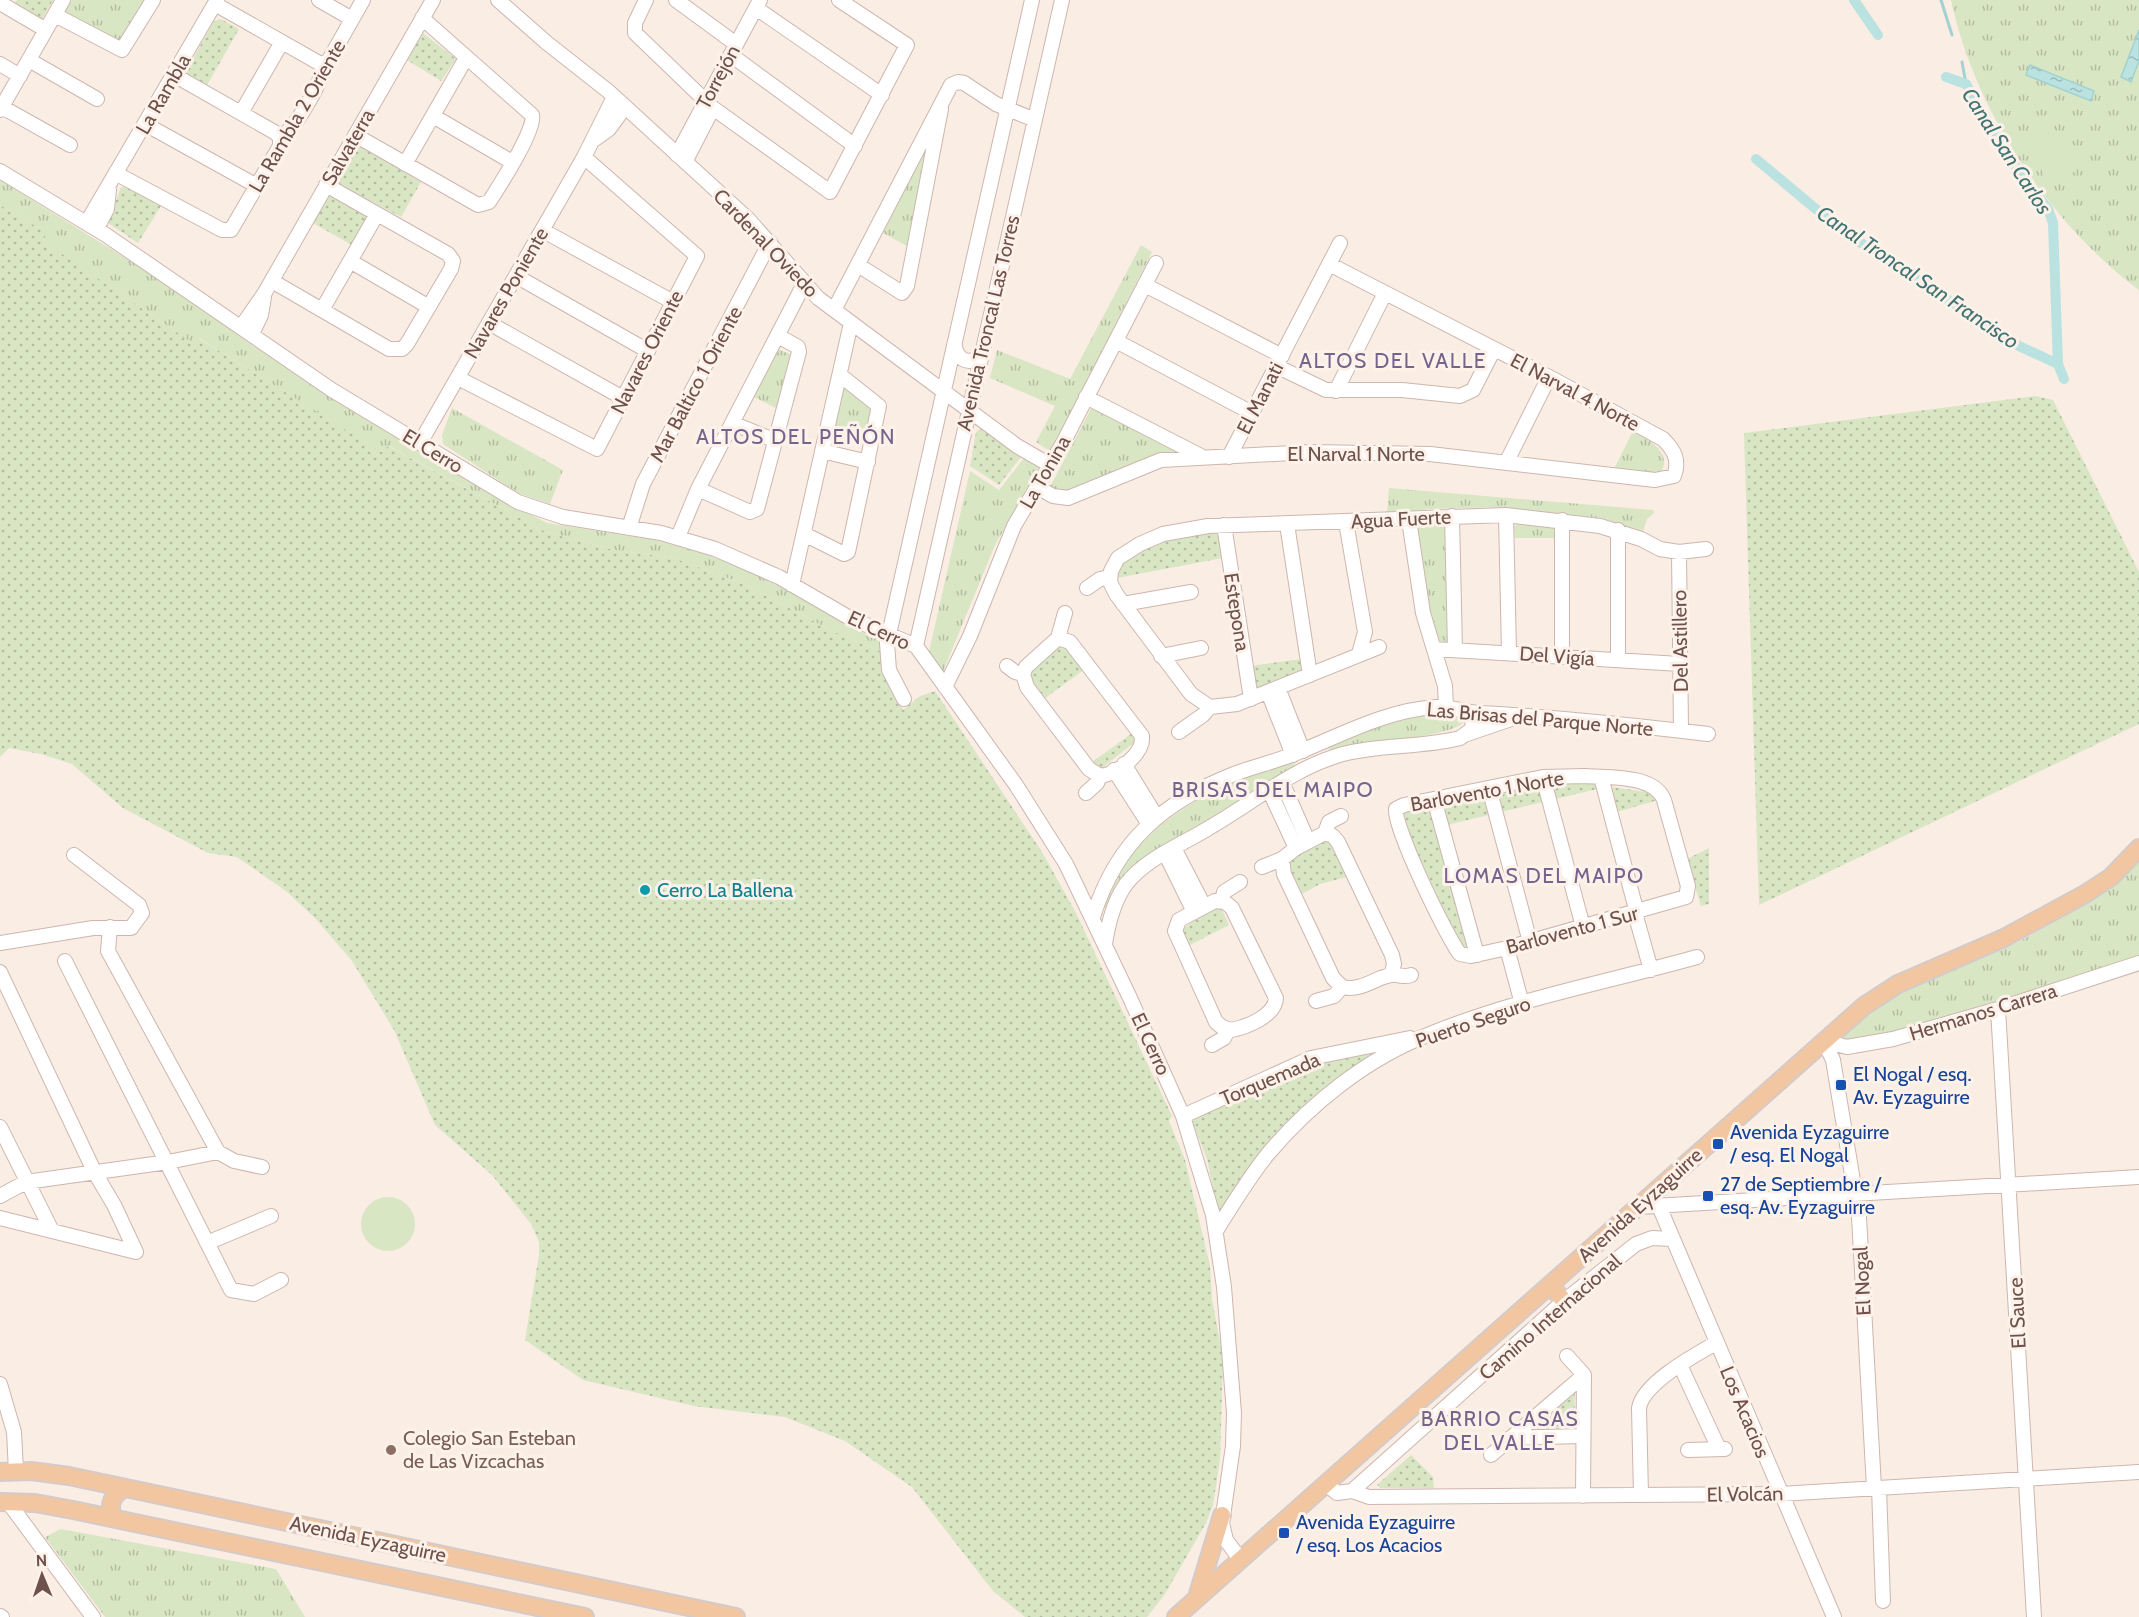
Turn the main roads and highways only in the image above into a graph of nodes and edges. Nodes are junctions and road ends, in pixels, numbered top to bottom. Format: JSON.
{"nodes":[{"id":1,"x":2139,"y":848,"type":"edge"},
{"id":2,"x":1550,"y":1285,"type":"junction"},
{"id":3,"x":1564,"y":1301,"type":"road end"},
{"id":4,"x":8,"y":1471,"type":"edge"},
{"id":5,"x":125,"y":1488,"type":"junction"},
{"id":6,"x":4,"y":1502,"type":"edge"},
{"id":7,"x":1222,"y":1515,"type":"road end"},
{"id":8,"x":113,"y":1518,"type":"junction"},
{"id":9,"x":515,"y":1570,"type":"junction"},
{"id":10,"x":1195,"y":1600,"type":"junction"},
{"id":11,"x":507,"y":1601,"type":"junction"},
{"id":12,"x":711,"y":1615,"type":"edge"},
{"id":13,"x":585,"y":1617,"type":"edge"},
{"id":14,"x":736,"y":1617,"type":"edge"},
{"id":15,"x":1176,"y":1617,"type":"edge"}],
"edges":[{"from":1,"to":2,"type":"main road","name":"Avenida Eyzaguirre"},
{"from":2,"to":3,"type":"main road"},
{"from":2,"to":10,"type":"main road","name":"Avenida Eyzaguirre"},
{"from":4,"to":5,"type":"main road","name":"Avenida Eyzaguirre"},
{"from":5,"to":8,"type":"main road"},
{"from":5,"to":9,"type":"main road","name":"Avenida Eyzaguirre"},
{"from":6,"to":8,"type":"main road","name":"Avenida Eyzaguirre"},
{"from":7,"to":10,"type":"main road"},
{"from":8,"to":11,"type":"main road","name":"Avenida Eyzaguirre"},
{"from":9,"to":11,"type":"main road"},
{"from":9,"to":12,"type":"main road","name":"Avenida Eyzaguirre"},
{"from":10,"to":15,"type":"main road","name":"Avenida Eyzaguirre"},
{"from":11,"to":13,"type":"main road","name":"Avenida Eyzaguirre"},
{"from":12,"to":14,"type":"main road","name":"Avenida Eyzaguirre"}]}
